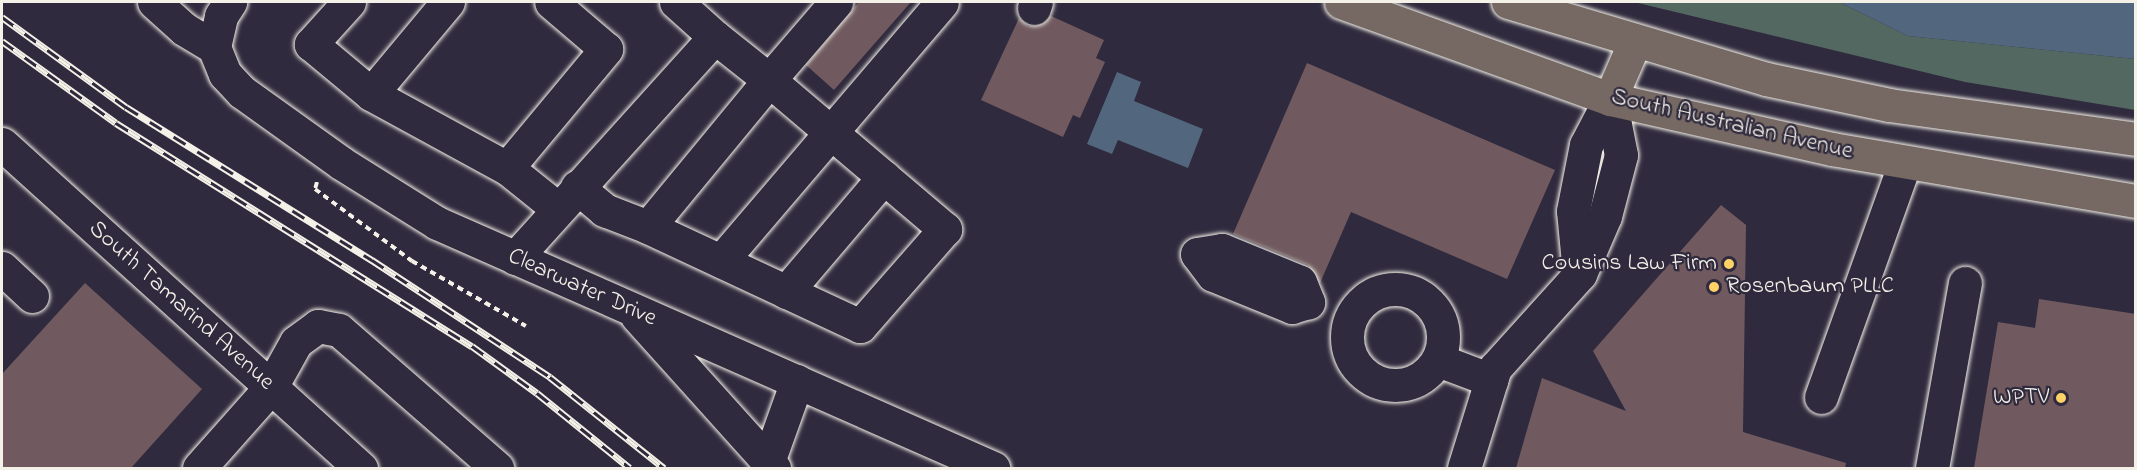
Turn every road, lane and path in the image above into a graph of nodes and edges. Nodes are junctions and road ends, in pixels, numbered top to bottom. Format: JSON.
{"nodes":[{"id":1,"x":154,"y":2,"type":"edge"},
{"id":2,"x":230,"y":2,"type":"edge"},
{"id":3,"x":349,"y":2,"type":"edge"},
{"id":4,"x":448,"y":2,"type":"edge"},
{"id":5,"x":551,"y":2,"type":"edge"},
{"id":6,"x":676,"y":2,"type":"edge"},
{"id":7,"x":836,"y":2,"type":"edge"},
{"id":8,"x":942,"y":2,"type":"edge"},
{"id":9,"x":1341,"y":2,"type":"edge"},
{"id":10,"x":1508,"y":2,"type":"edge"},
{"id":11,"x":715,"y":37,"type":"junction"},
{"id":12,"x":1635,"y":40,"type":"junction"},
{"id":13,"x":214,"y":47,"type":"junction"},
{"id":14,"x":769,"y":80,"type":"junction"},
{"id":15,"x":371,"y":94,"type":"junction"},
{"id":16,"x":1610,"y":99,"type":"junction"},
{"id":17,"x":831,"y":132,"type":"junction"},
{"id":18,"x":2136,"y":139,"type":"edge"},
{"id":19,"x":2,"y":144,"type":"edge"},
{"id":20,"x":1905,"y":163,"type":"junction"},
{"id":21,"x":507,"y":168,"type":"junction"},
{"id":22,"x":884,"y":177,"type":"junction"},
{"id":23,"x":317,"y":181,"type":"dead end"},
{"id":24,"x":568,"y":198,"type":"junction"},
{"id":25,"x":2136,"y":201,"type":"edge"},
{"id":26,"x":648,"y":227,"type":"junction"},
{"id":27,"x":515,"y":258,"type":"junction"},
{"id":28,"x":721,"y":261,"type":"junction"},
{"id":29,"x":2,"y":268,"type":"edge"},
{"id":30,"x":1250,"y":276,"type":"dead end"},
{"id":31,"x":1965,"y":283,"type":"dead end"},
{"id":32,"x":786,"y":292,"type":"junction"},
{"id":33,"x":32,"y":296,"type":"dead end"},
{"id":34,"x":634,"y":313,"type":"junction"},
{"id":35,"x":1348,"y":323,"type":"junction"},
{"id":36,"x":526,"y":326,"type":"dead end"},
{"id":37,"x":1438,"y":360,"type":"junction"},
{"id":38,"x":1491,"y":380,"type":"junction"},
{"id":39,"x":797,"y":381,"type":"junction"},
{"id":40,"x":271,"y":387,"type":"junction"},
{"id":41,"x":1821,"y":397,"type":"dead end"},
{"id":42,"x":954,"y":461,"type":"edge"},
{"id":43,"x":771,"y":465,"type":"edge"},
{"id":44,"x":198,"y":468,"type":"edge"},
{"id":45,"x":362,"y":468,"type":"edge"},
{"id":46,"x":496,"y":468,"type":"edge"},
{"id":47,"x":993,"y":468,"type":"edge"},
{"id":48,"x":1464,"y":468,"type":"edge"},
{"id":49,"x":1932,"y":468,"type":"edge"}],
"edges":[{"from":1,"to":13,"type":"street"},
{"from":2,"to":13,"type":"street"},
{"from":3,"to":15,"type":"street"},
{"from":4,"to":15,"type":"street"},
{"from":5,"to":21,"type":"street"},
{"from":6,"to":11,"type":"street"},
{"from":7,"to":14,"type":"street"},
{"from":8,"to":17,"type":"street"},
{"from":9,"to":16,"type":"main road","name":"South Australian Avenue"},
{"from":10,"to":12,"type":"main road"},
{"from":11,"to":14,"type":"street"},
{"from":11,"to":24,"type":"street"},
{"from":12,"to":16,"type":"main road"},
{"from":12,"to":18,"type":"main road"},
{"from":13,"to":27,"type":"street","name":"Clearwater Drive"},
{"from":14,"to":17,"type":"street"},
{"from":14,"to":26,"type":"street"},
{"from":15,"to":21,"type":"street"},
{"from":16,"to":20,"type":"main road","name":"South Australian Avenue"},
{"from":16,"to":38,"type":"street"},
{"from":17,"to":22,"type":"street"},
{"from":17,"to":28,"type":"street"},
{"from":19,"to":40,"type":"street","name":"South Tamarind Avenue"},
{"from":20,"to":25,"type":"main road","name":"South Australian Avenue"},
{"from":20,"to":41,"type":"street"},
{"from":21,"to":24,"type":"street"},
{"from":22,"to":32,"type":"street"},
{"from":22,"to":32,"type":"street"},
{"from":23,"to":36,"type":"path"},
{"from":24,"to":26,"type":"street"},
{"from":24,"to":27,"type":"street"},
{"from":26,"to":28,"type":"street"},
{"from":27,"to":34,"type":"street","name":"Clearwater Drive"},
{"from":28,"to":32,"type":"street"},
{"from":29,"to":33,"type":"street"},
{"from":30,"to":35,"type":"street"},
{"from":31,"to":49,"type":"street"},
{"from":34,"to":39,"type":"street","name":"Clearwater Drive"},
{"from":34,"to":43,"type":"street"},
{"from":35,"to":37,"type":"street"},
{"from":35,"to":37,"type":"street"},
{"from":37,"to":38,"type":"street"},
{"from":38,"to":48,"type":"street"},
{"from":39,"to":42,"type":"street","name":"Clearwater Drive"},
{"from":39,"to":43,"type":"street"},
{"from":40,"to":44,"type":"street"},
{"from":40,"to":45,"type":"street","name":"South Tamarind Avenue"},
{"from":40,"to":46,"type":"street"},
{"from":42,"to":47,"type":"street","name":"Clearwater Drive"}]}
